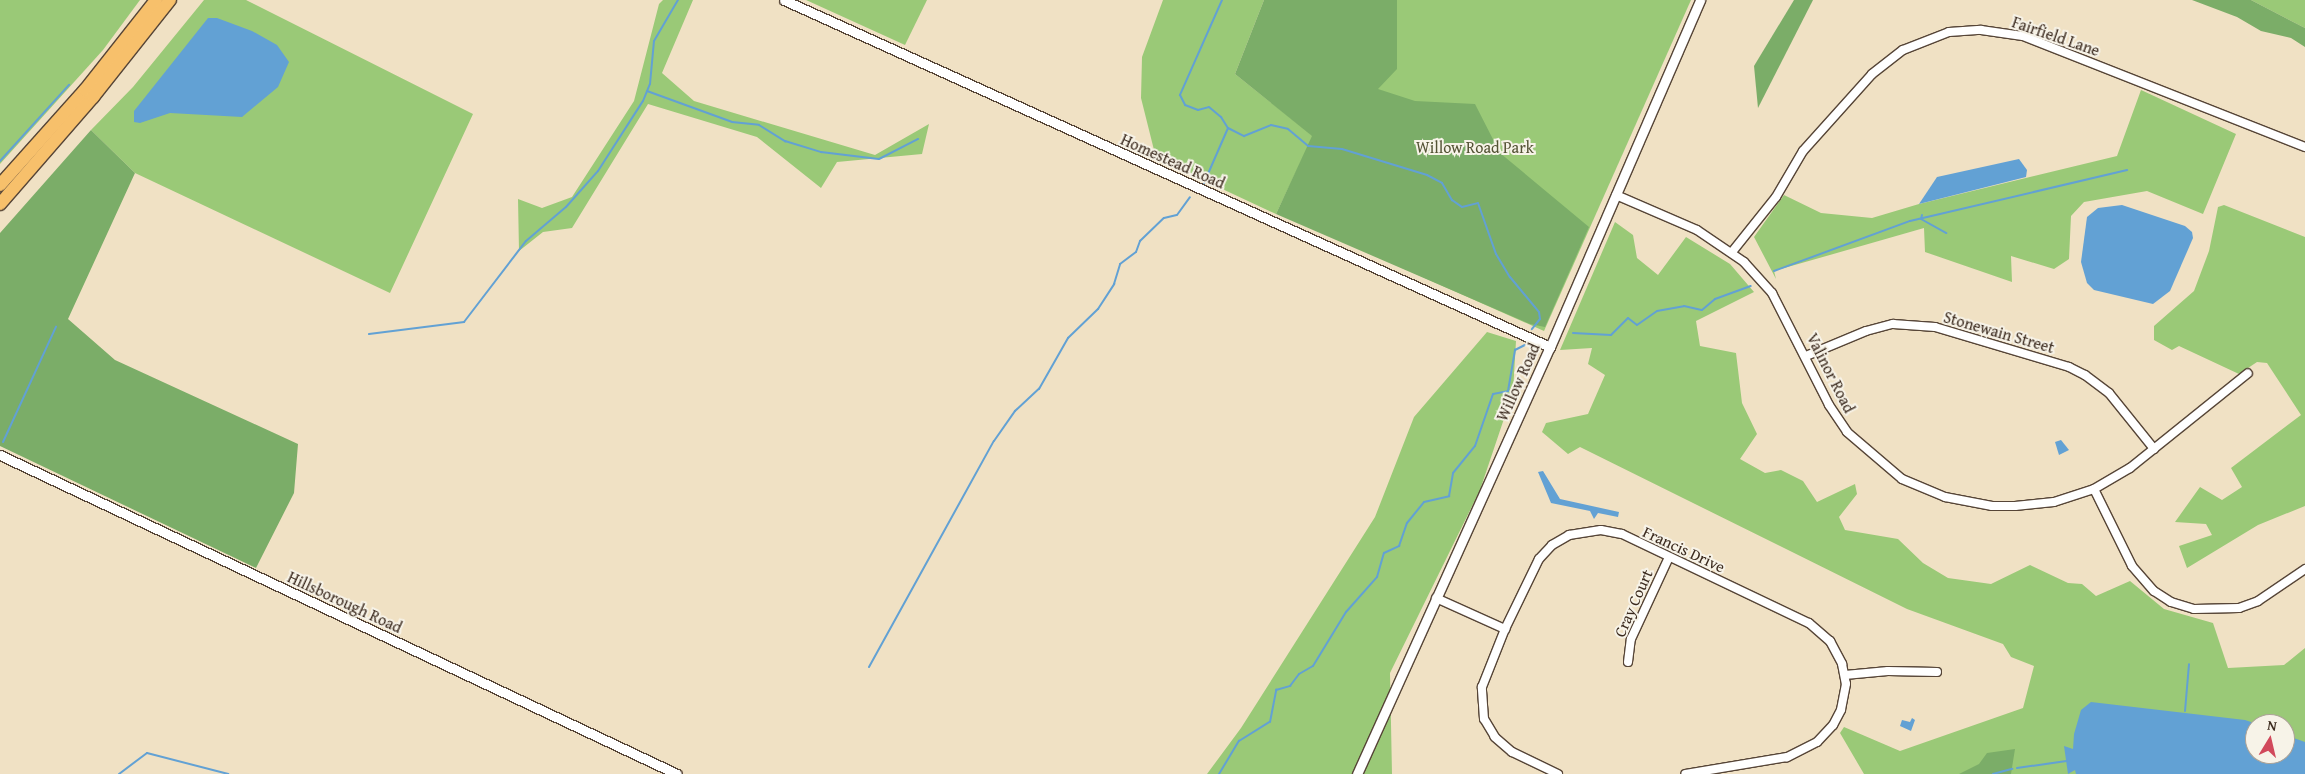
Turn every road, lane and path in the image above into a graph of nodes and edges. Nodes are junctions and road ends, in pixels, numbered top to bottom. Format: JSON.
{"nodes":[{"id":1,"x":156,"y":0,"type":"edge"},
{"id":2,"x":170,"y":0,"type":"edge"},
{"id":3,"x":784,"y":0,"type":"edge"},
{"id":4,"x":1700,"y":0,"type":"edge"},
{"id":5,"x":2305,"y":147,"type":"edge"},
{"id":6,"x":0,"y":185,"type":"edge"},
{"id":7,"x":1616,"y":195,"type":"junction"},
{"id":8,"x":0,"y":204,"type":"edge"},
{"id":9,"x":1732,"y":252,"type":"junction"},
{"id":10,"x":1550,"y":347,"type":"junction"},
{"id":11,"x":1806,"y":356,"type":"junction"},
{"id":12,"x":2248,"y":373,"type":"dead end"},
{"id":13,"x":2154,"y":449,"type":"junction"},
{"id":14,"x":0,"y":455,"type":"edge"},
{"id":15,"x":2094,"y":489,"type":"junction"},
{"id":16,"x":1669,"y":557,"type":"junction"},
{"id":17,"x":2305,"y":569,"type":"edge"},
{"id":18,"x":1436,"y":598,"type":"junction"},
{"id":19,"x":1505,"y":629,"type":"junction"},
{"id":20,"x":1628,"y":662,"type":"dead end"},
{"id":21,"x":1937,"y":672,"type":"dead end"},
{"id":22,"x":1845,"y":675,"type":"junction"},
{"id":23,"x":677,"y":774,"type":"edge"},
{"id":24,"x":1358,"y":774,"type":"edge"},
{"id":25,"x":1558,"y":774,"type":"edge"},
{"id":26,"x":1685,"y":774,"type":"edge"}],
"edges":[{"from":1,"to":6,"type":"highway"},
{"from":2,"to":8,"type":"highway"},
{"from":3,"to":10,"type":"street","name":"Homestead Road"},
{"from":4,"to":7,"type":"street","name":"Willow Road"},
{"from":5,"to":9,"type":"street","name":"Fairfield Lane"},
{"from":7,"to":9,"type":"street","name":"Valinor Road"},
{"from":7,"to":10,"type":"street","name":"Willow Road"},
{"from":9,"to":11,"type":"street","name":"Valinor Road"},
{"from":10,"to":18,"type":"street","name":"Willow Road"},
{"from":11,"to":13,"type":"street","name":"Stonewain Street"},
{"from":11,"to":15,"type":"street","name":"Valinor Road"},
{"from":12,"to":13,"type":"street","name":"Valinor Road"},
{"from":13,"to":15,"type":"street","name":"Valinor Road"},
{"from":14,"to":23,"type":"street","name":"Hillsborough Road"},
{"from":15,"to":17,"type":"street"},
{"from":16,"to":19,"type":"street","name":"Francis Drive"},
{"from":16,"to":20,"type":"street","name":"Cray Court"},
{"from":16,"to":22,"type":"street","name":"Francis Drive"},
{"from":18,"to":19,"type":"street"},
{"from":18,"to":24,"type":"street","name":"Willow Road"},
{"from":19,"to":25,"type":"street","name":"Francis Drive"},
{"from":21,"to":22,"type":"street"},
{"from":22,"to":26,"type":"street","name":"Francis Drive"}]}
